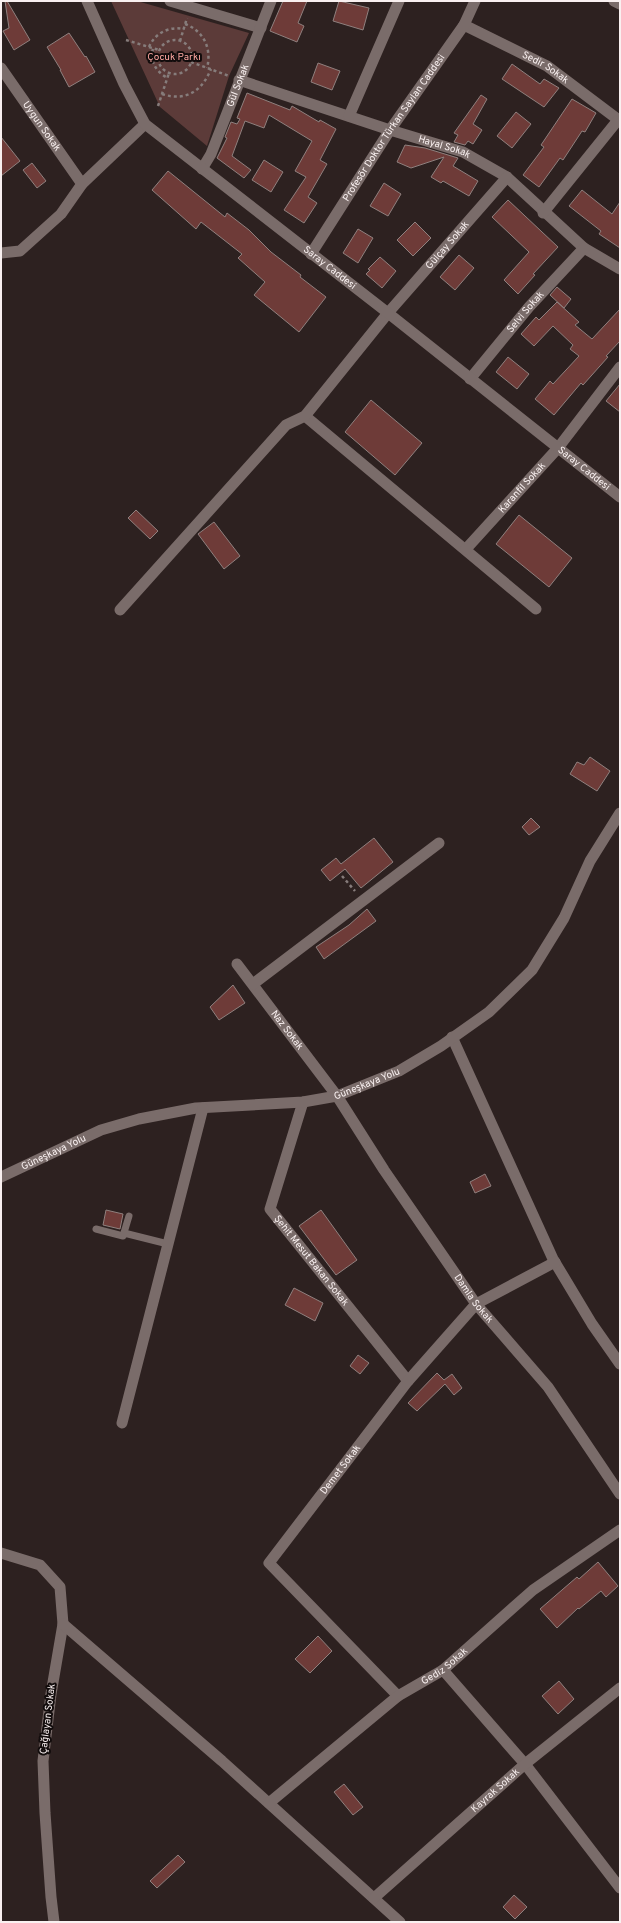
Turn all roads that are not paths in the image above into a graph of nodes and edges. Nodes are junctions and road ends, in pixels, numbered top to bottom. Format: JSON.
{"nodes":[{"id":1,"x":87,"y":1,"type":"edge"},
{"id":2,"x":170,"y":1,"type":"edge"},
{"id":3,"x":271,"y":1,"type":"edge"},
{"id":4,"x":399,"y":1,"type":"edge"},
{"id":5,"x":475,"y":1,"type":"edge"},
{"id":6,"x":464,"y":25,"type":"junction"},
{"id":7,"x":261,"y":28,"type":"junction"},
{"id":8,"x":1,"y":68,"type":"edge"},
{"id":9,"x":236,"y":78,"type":"junction"},
{"id":10,"x":349,"y":116,"type":"junction"},
{"id":11,"x":619,"y":120,"type":"edge"},
{"id":12,"x":145,"y":124,"type":"junction"},
{"id":13,"x":390,"y":130,"type":"junction"},
{"id":14,"x":202,"y":169,"type":"junction"},
{"id":15,"x":507,"y":177,"type":"junction"},
{"id":16,"x":82,"y":184,"type":"junction"},
{"id":17,"x":543,"y":213,"type":"junction"},
{"id":18,"x":584,"y":248,"type":"junction"},
{"id":19,"x":1,"y":252,"type":"edge"},
{"id":20,"x":311,"y":254,"type":"junction"},
{"id":21,"x":620,"y":269,"type":"edge"},
{"id":22,"x":388,"y":313,"type":"junction"},
{"id":23,"x":620,"y":367,"type":"edge"},
{"id":24,"x":470,"y":379,"type":"junction"},
{"id":25,"x":304,"y":416,"type":"junction"},
{"id":26,"x":558,"y":448,"type":"junction"},
{"id":27,"x":620,"y":497,"type":"edge"},
{"id":28,"x":466,"y":549,"type":"junction"},
{"id":29,"x":536,"y":609,"type":"dead end"},
{"id":30,"x":120,"y":610,"type":"dead end"},
{"id":31,"x":620,"y":813,"type":"edge"},
{"id":32,"x":439,"y":843,"type":"dead end"},
{"id":33,"x":237,"y":964,"type":"dead end"},
{"id":34,"x":253,"y":984,"type":"junction"},
{"id":35,"x":452,"y":1037,"type":"junction"},
{"id":36,"x":337,"y":1096,"type":"junction"},
{"id":37,"x":303,"y":1102,"type":"junction"},
{"id":38,"x":203,"y":1108,"type":"junction"},
{"id":39,"x":1,"y":1177,"type":"edge"},
{"id":40,"x":129,"y":1216,"type":"dead end"},
{"id":41,"x":96,"y":1229,"type":"dead end"},
{"id":42,"x":124,"y":1233,"type":"junction"},
{"id":43,"x":168,"y":1244,"type":"junction"},
{"id":44,"x":555,"y":1262,"type":"junction"},
{"id":45,"x":476,"y":1304,"type":"junction"},
{"id":46,"x":620,"y":1364,"type":"edge"},
{"id":47,"x":408,"y":1381,"type":"junction"},
{"id":48,"x":122,"y":1424,"type":"dead end"},
{"id":49,"x":620,"y":1494,"type":"edge"},
{"id":50,"x":620,"y":1530,"type":"edge"},
{"id":51,"x":1,"y":1553,"type":"edge"},
{"id":52,"x":63,"y":1624,"type":"junction"},
{"id":53,"x":443,"y":1670,"type":"junction"},
{"id":54,"x":620,"y":1688,"type":"edge"},
{"id":55,"x":398,"y":1696,"type":"junction"},
{"id":56,"x":526,"y":1764,"type":"junction"},
{"id":57,"x":269,"y":1803,"type":"junction"},
{"id":58,"x":620,"y":1888,"type":"edge"},
{"id":59,"x":374,"y":1898,"type":"junction"},
{"id":60,"x":54,"y":1922,"type":"edge"},
{"id":61,"x":400,"y":1922,"type":"edge"}],
"edges":[{"from":1,"to":12,"type":"street","name":"Saray Caddesi"},
{"from":2,"to":7,"type":"street"},
{"from":3,"to":7,"type":"street","name":"Gül Sokak"},
{"from":4,"to":10,"type":"street"},
{"from":5,"to":6,"type":"street","name":"Profesör Doktor Türkan Saylan Caddesi"},
{"from":6,"to":11,"type":"street","name":"Sedir Sokak"},
{"from":6,"to":13,"type":"street","name":"Profesör Doktor Türkan Saylan Caddesi"},
{"from":7,"to":9,"type":"street","name":"Gül Sokak"},
{"from":8,"to":16,"type":"street","name":"Uygun Sokak"},
{"from":9,"to":10,"type":"street","name":"Hayal Sokak"},
{"from":9,"to":14,"type":"street","name":"Gül Sokak"},
{"from":10,"to":13,"type":"street","name":"Hayal Sokak"},
{"from":11,"to":17,"type":"street"},
{"from":12,"to":14,"type":"street","name":"Saray Caddesi"},
{"from":12,"to":16,"type":"street"},
{"from":13,"to":15,"type":"street","name":"Hayal Sokak"},
{"from":13,"to":20,"type":"street","name":"Profesör Doktor Türkan Saylan Caddesi"},
{"from":14,"to":20,"type":"street","name":"Saray Caddesi"},
{"from":15,"to":17,"type":"street","name":"Hayal Sokak"},
{"from":15,"to":22,"type":"street","name":"Gülçay Sokak"},
{"from":16,"to":19,"type":"street"},
{"from":17,"to":18,"type":"street","name":"Hayal Sokak"},
{"from":18,"to":21,"type":"street","name":"Hayal Sokak"},
{"from":18,"to":24,"type":"street","name":"Selvi Sokak"},
{"from":20,"to":22,"type":"street","name":"Saray Caddesi"},
{"from":22,"to":24,"type":"street","name":"Saray Caddesi"},
{"from":22,"to":25,"type":"street","name":"Gülçay Sokak"},
{"from":23,"to":26,"type":"street","name":"Karanfil Sokak"},
{"from":24,"to":26,"type":"street","name":"Saray Caddesi"},
{"from":25,"to":28,"type":"street"},
{"from":25,"to":30,"type":"street"},
{"from":26,"to":27,"type":"street","name":"Saray Caddesi"},
{"from":26,"to":28,"type":"street","name":"Karanfil Sokak"},
{"from":28,"to":29,"type":"street"},
{"from":31,"to":35,"type":"street","name":"Güneşkaya Yolu"},
{"from":32,"to":34,"type":"street"},
{"from":33,"to":34,"type":"street","name":"Naz Sokak"},
{"from":34,"to":36,"type":"street","name":"Naz Sokak"},
{"from":35,"to":36,"type":"street","name":"Güneşkaya Yolu"},
{"from":35,"to":44,"type":"street"},
{"from":36,"to":37,"type":"street","name":"Güneşkaya Yolu"},
{"from":36,"to":45,"type":"street","name":"Damla Sokak"},
{"from":37,"to":38,"type":"street","name":"Güneşkaya Yolu"},
{"from":37,"to":47,"type":"street","name":"Şehit Mesut Bakan Sokak"},
{"from":38,"to":39,"type":"street","name":"Güneşkaya Yolu"},
{"from":38,"to":43,"type":"street"},
{"from":40,"to":42,"type":"lane"},
{"from":41,"to":42,"type":"lane"},
{"from":42,"to":43,"type":"lane"},
{"from":43,"to":48,"type":"street"},
{"from":44,"to":45,"type":"street","name":"Demet Sokak"},
{"from":44,"to":46,"type":"street"},
{"from":45,"to":47,"type":"street","name":"Demet Sokak"},
{"from":45,"to":49,"type":"street","name":"Damla Sokak"},
{"from":47,"to":55,"type":"street","name":"Demet Sokak"},
{"from":50,"to":53,"type":"street","name":"Gediz Sokak"},
{"from":51,"to":52,"type":"street","name":"Çağlayan Sokak"},
{"from":52,"to":57,"type":"street"},
{"from":52,"to":60,"type":"street","name":"Çağlayan Sokak"},
{"from":53,"to":55,"type":"street","name":"Gediz Sokak"},
{"from":53,"to":56,"type":"street"},
{"from":54,"to":56,"type":"street","name":"Kayrak Sokak"},
{"from":55,"to":57,"type":"street","name":"Gediz Sokak"},
{"from":56,"to":58,"type":"street"},
{"from":56,"to":59,"type":"street","name":"Kayrak Sokak"},
{"from":57,"to":59,"type":"street"},
{"from":59,"to":61,"type":"street"}]}
